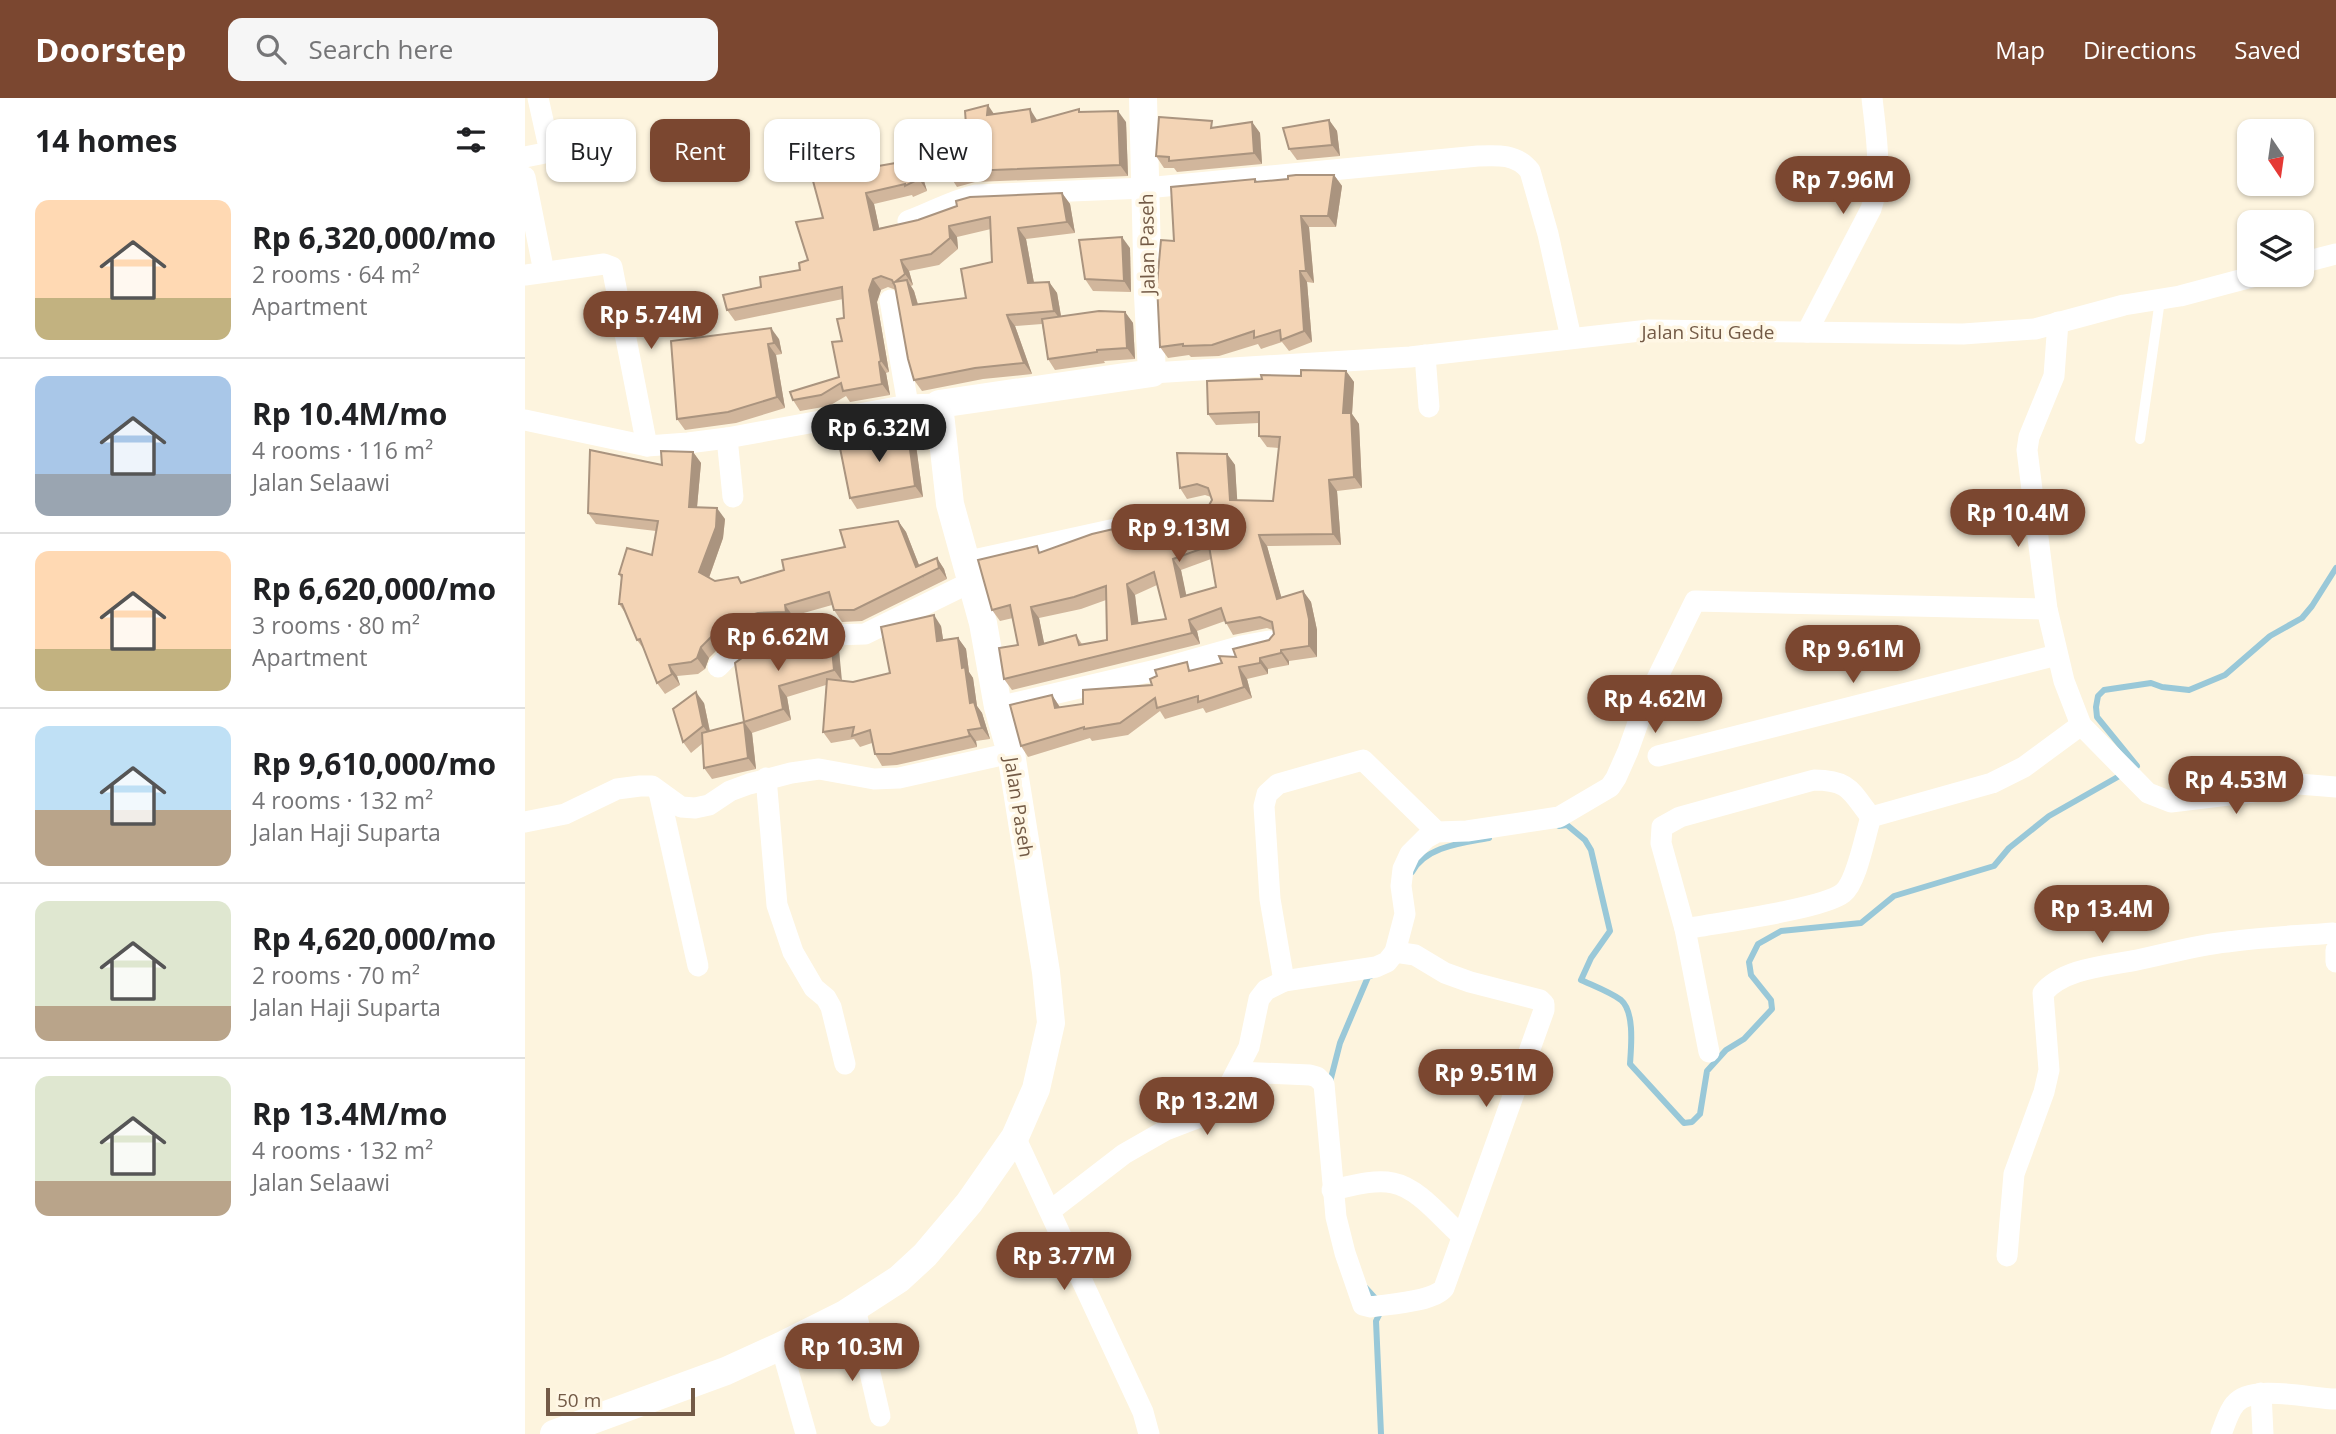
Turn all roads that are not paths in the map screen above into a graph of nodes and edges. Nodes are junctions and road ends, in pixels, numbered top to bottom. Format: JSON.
{"nodes":[{"id":1,"x":538,"y":98,"type":"edge"},
{"id":2,"x":1143,"y":98,"type":"edge"},
{"id":3,"x":1872,"y":98,"type":"edge"},
{"id":4,"x":525,"y":157,"type":"edge"},
{"id":5,"x":525,"y":177,"type":"edge"},
{"id":6,"x":1146,"y":188,"type":"junction"},
{"id":7,"x":908,"y":221,"type":"edge"},
{"id":8,"x":2336,"y":254,"type":"edge"},
{"id":9,"x":2314,"y":260,"type":"edge"},
{"id":10,"x":534,"y":273,"type":"edge"},
{"id":11,"x":2237,"y":281,"type":"edge"},
{"id":12,"x":890,"y":300,"type":"dead end"},
{"id":13,"x":2160,"y":300,"type":"junction"},
{"id":14,"x":2057,"y":322,"type":"junction"},
{"id":15,"x":1807,"y":332,"type":"junction"},
{"id":16,"x":1571,"y":338,"type":"junction"},
{"id":17,"x":1425,"y":355,"type":"junction"},
{"id":18,"x":1152,"y":373,"type":"junction"},
{"id":19,"x":939,"y":404,"type":"junction"},
{"id":20,"x":908,"y":405,"type":"junction"},
{"id":21,"x":1429,"y":407,"type":"dead end"},
{"id":22,"x":525,"y":420,"type":"edge"},
{"id":23,"x":727,"y":438,"type":"junction"},
{"id":24,"x":2140,"y":439,"type":"dead end"},
{"id":25,"x":647,"y":446,"type":"junction"},
{"id":26,"x":733,"y":497,"type":"dead end"},
{"id":27,"x":1167,"y":517,"type":"edge"},
{"id":28,"x":967,"y":572,"type":"junction"},
{"id":29,"x":2047,"y":608,"type":"junction"},
{"id":30,"x":1269,"y":641,"type":"edge"},
{"id":31,"x":2057,"y":655,"type":"junction"},
{"id":32,"x":718,"y":667,"type":"dead end"},
{"id":33,"x":998,"y":707,"type":"junction"},
{"id":34,"x":2081,"y":725,"type":"junction"},
{"id":35,"x":1011,"y":753,"type":"junction"},
{"id":36,"x":1658,"y":756,"type":"dead end"},
{"id":37,"x":766,"y":778,"type":"junction"},
{"id":38,"x":2336,"y":787,"type":"edge"},
{"id":39,"x":659,"y":792,"type":"junction"},
{"id":40,"x":1871,"y":817,"type":"junction"},
{"id":41,"x":525,"y":822,"type":"edge"},
{"id":42,"x":1437,"y":832,"type":"junction"},
{"id":43,"x":1685,"y":929,"type":"junction"},
{"id":44,"x":2336,"y":936,"type":"edge"},
{"id":45,"x":2336,"y":950,"type":"edge"},
{"id":46,"x":1401,"y":952,"type":"junction"},
{"id":47,"x":2336,"y":962,"type":"edge"},
{"id":48,"x":698,"y":966,"type":"dead end"},
{"id":49,"x":1285,"y":981,"type":"junction"},
{"id":50,"x":1709,"y":1052,"type":"dead end"},
{"id":51,"x":845,"y":1064,"type":"dead end"},
{"id":52,"x":1237,"y":1072,"type":"junction"},
{"id":53,"x":1015,"y":1137,"type":"junction"},
{"id":54,"x":1338,"y":1189,"type":"junction"},
{"id":55,"x":1049,"y":1211,"type":"junction"},
{"id":56,"x":1462,"y":1237,"type":"junction"},
{"id":57,"x":2007,"y":1256,"type":"dead end"},
{"id":58,"x":855,"y":1308,"type":"junction"},
{"id":59,"x":781,"y":1346,"type":"junction"},
{"id":60,"x":2261,"y":1393,"type":"junction"},
{"id":61,"x":2336,"y":1399,"type":"edge"},
{"id":62,"x":880,"y":1416,"type":"dead end"},
{"id":63,"x":589,"y":1428,"type":"edge"},
{"id":64,"x":554,"y":1434,"type":"edge"},
{"id":65,"x":806,"y":1434,"type":"edge"},
{"id":66,"x":1149,"y":1434,"type":"edge"},
{"id":67,"x":2221,"y":1434,"type":"edge"},
{"id":68,"x":2263,"y":1434,"type":"edge"}],
"edges":[{"from":1,"to":4,"type":"street"},
{"from":2,"to":6,"type":"street","name":"Jalan Paseh"},
{"from":3,"to":15,"type":"street"},
{"from":5,"to":10,"type":"street"},
{"from":6,"to":7,"type":"street"},
{"from":6,"to":16,"type":"street"},
{"from":6,"to":18,"type":"street","name":"Jalan Paseh"},
{"from":8,"to":9,"type":"street"},
{"from":10,"to":25,"type":"street"},
{"from":11,"to":13,"type":"street","name":"Jalan Situ Gede"},
{"from":12,"to":20,"type":"street"},
{"from":13,"to":14,"type":"street","name":"Jalan Situ Gede"},
{"from":13,"to":24,"type":"lane"},
{"from":14,"to":15,"type":"street","name":"Jalan Situ Gede"},
{"from":14,"to":29,"type":"street"},
{"from":15,"to":16,"type":"street","name":"Jalan Situ Gede"},
{"from":16,"to":17,"type":"street","name":"Jalan Situ Gede"},
{"from":17,"to":18,"type":"street","name":"Jalan Situ Gede"},
{"from":17,"to":21,"type":"street"},
{"from":18,"to":19,"type":"street"},
{"from":19,"to":20,"type":"street"},
{"from":19,"to":28,"type":"street","name":"Jalan Paseh"},
{"from":20,"to":23,"type":"street"},
{"from":22,"to":25,"type":"street"},
{"from":23,"to":25,"type":"street"},
{"from":23,"to":26,"type":"street"},
{"from":27,"to":28,"type":"street"},
{"from":28,"to":32,"type":"street"},
{"from":28,"to":33,"type":"street","name":"Jalan Paseh"},
{"from":29,"to":31,"type":"street"},
{"from":29,"to":42,"type":"street"},
{"from":30,"to":33,"type":"street"},
{"from":31,"to":34,"type":"street"},
{"from":31,"to":36,"type":"street"},
{"from":33,"to":35,"type":"street","name":"Jalan Paseh"},
{"from":34,"to":38,"type":"street"},
{"from":34,"to":40,"type":"street"},
{"from":35,"to":37,"type":"street"},
{"from":35,"to":53,"type":"street","name":"Jalan Paseh"},
{"from":37,"to":39,"type":"street"},
{"from":37,"to":51,"type":"street"},
{"from":39,"to":41,"type":"street"},
{"from":39,"to":48,"type":"street"},
{"from":40,"to":43,"type":"street"},
{"from":40,"to":43,"type":"street"},
{"from":42,"to":46,"type":"street"},
{"from":42,"to":49,"type":"street"},
{"from":43,"to":50,"type":"street"},
{"from":44,"to":57,"type":"street"},
{"from":45,"to":47,"type":"street"},
{"from":46,"to":49,"type":"street"},
{"from":46,"to":56,"type":"street"},
{"from":49,"to":52,"type":"street"},
{"from":52,"to":54,"type":"street"},
{"from":52,"to":55,"type":"street"},
{"from":53,"to":55,"type":"street"},
{"from":53,"to":58,"type":"street","name":"Jalan Paseh"},
{"from":54,"to":56,"type":"street"},
{"from":54,"to":56,"type":"street"},
{"from":55,"to":66,"type":"street"},
{"from":58,"to":59,"type":"street","name":"Jalan Paseh"},
{"from":58,"to":62,"type":"street"},
{"from":59,"to":63,"type":"street","name":"Jalan Paseh"},
{"from":59,"to":65,"type":"street"},
{"from":60,"to":61,"type":"street"},
{"from":60,"to":67,"type":"street"},
{"from":60,"to":68,"type":"street"},
{"from":63,"to":64,"type":"street","name":"Jalan Paseh"}]}
